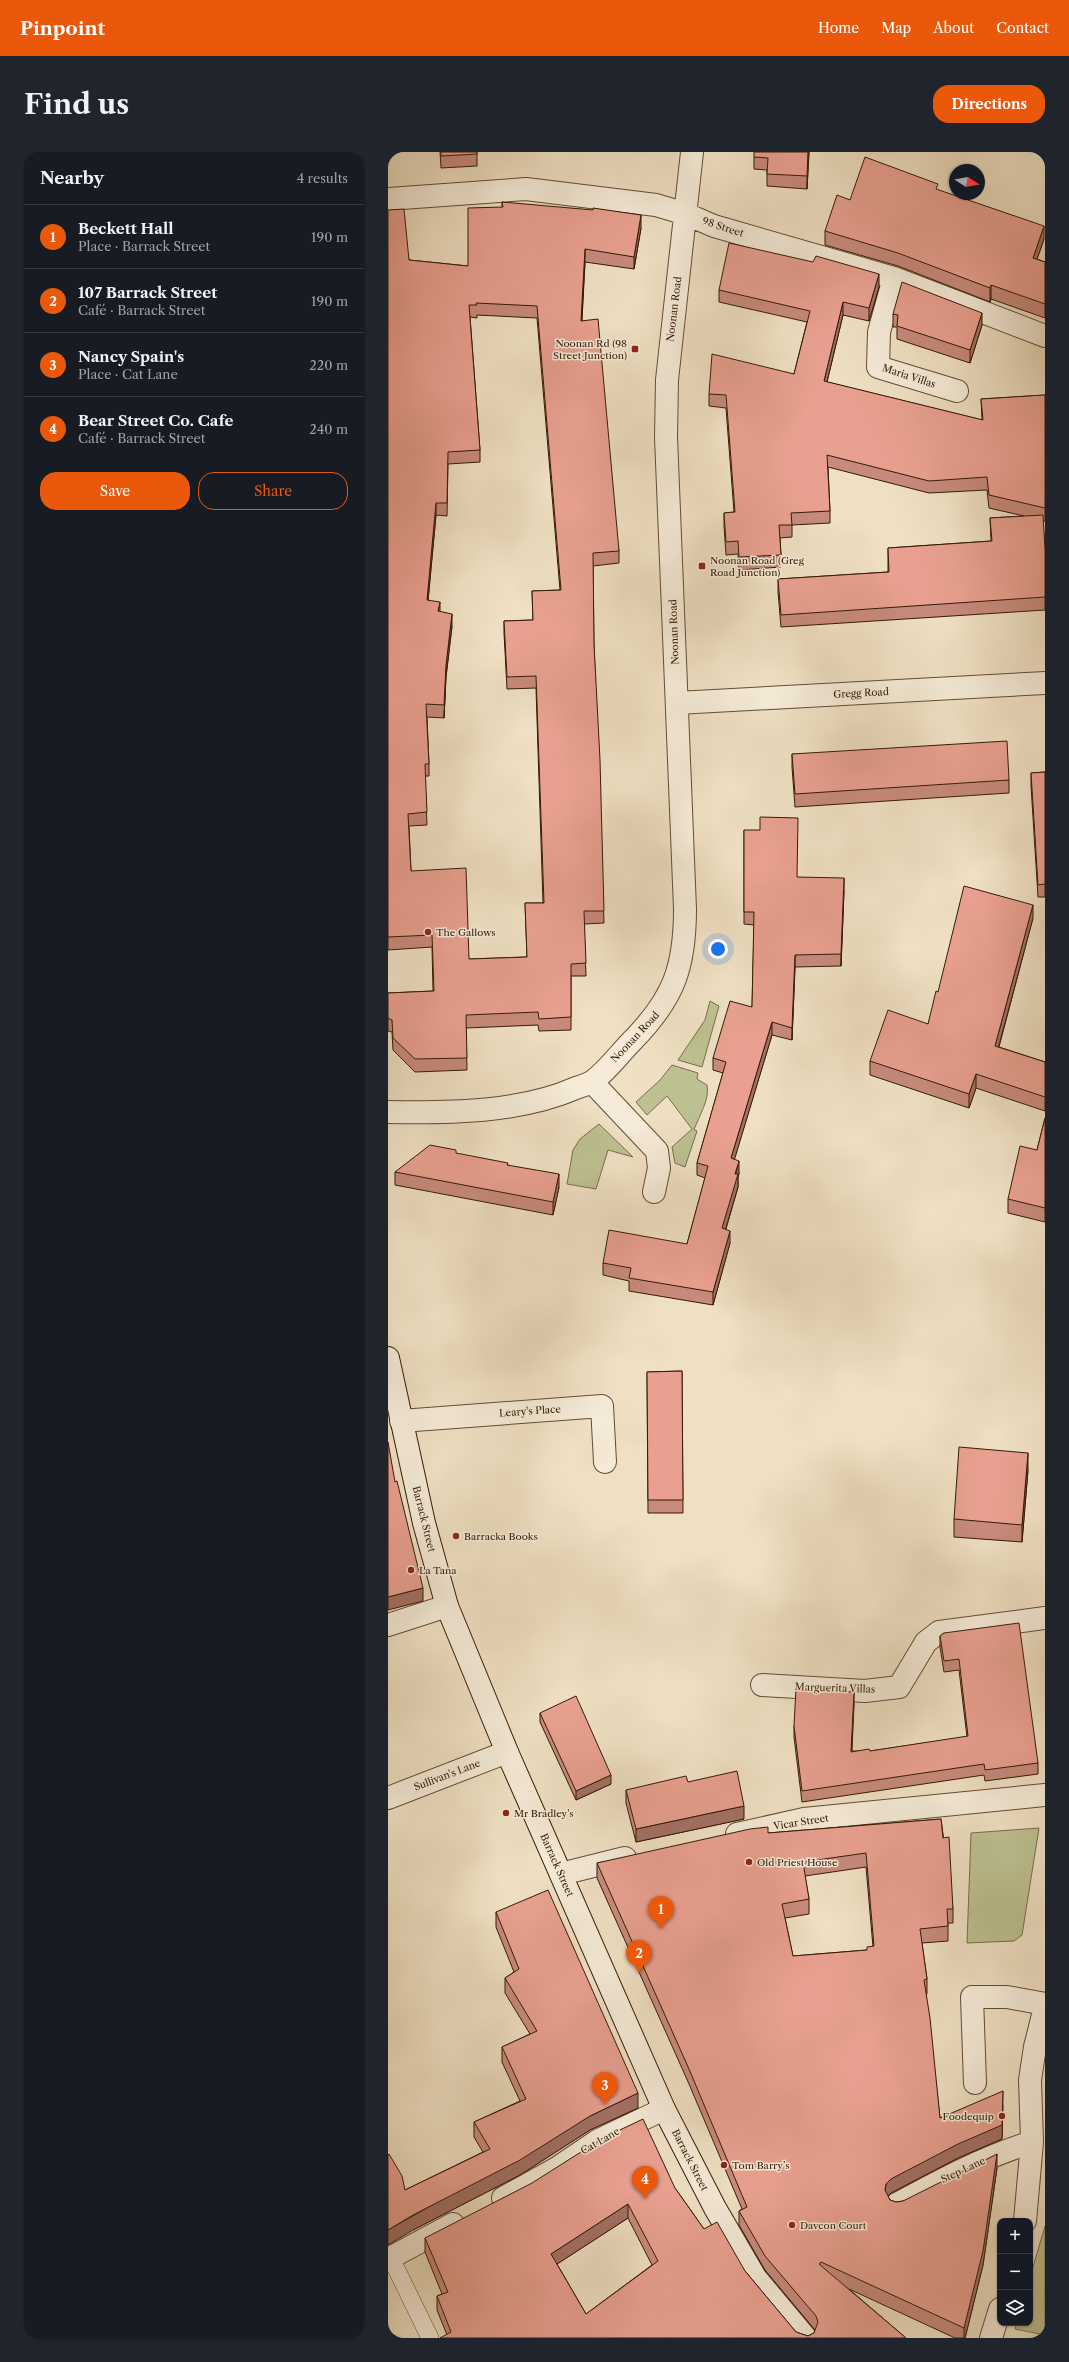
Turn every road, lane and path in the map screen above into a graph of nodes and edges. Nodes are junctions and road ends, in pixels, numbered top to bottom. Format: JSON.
{"nodes":[{"id":1,"x":692,"y":152,"type":"edge"},
{"id":2,"x":388,"y":199,"type":"edge"},
{"id":3,"x":686,"y":214,"type":"junction"},
{"id":4,"x":894,"y":278,"type":"junction"},
{"id":5,"x":1045,"y":336,"type":"edge"},
{"id":6,"x":957,"y":391,"type":"dead end"},
{"id":7,"x":1045,"y":683,"type":"edge"},
{"id":8,"x":677,"y":703,"type":"junction"},
{"id":9,"x":592,"y":1082,"type":"junction"},
{"id":10,"x":388,"y":1112,"type":"edge"},
{"id":11,"x":654,"y":1192,"type":"dead end"},
{"id":12,"x":388,"y":1358,"type":"edge"},
{"id":13,"x":401,"y":1421,"type":"junction"},
{"id":14,"x":605,"y":1462,"type":"dead end"},
{"id":15,"x":447,"y":1606,"type":"junction"},
{"id":16,"x":1045,"y":1618,"type":"edge"},
{"id":17,"x":388,"y":1625,"type":"edge"},
{"id":18,"x":762,"y":1685,"type":"dead end"},
{"id":19,"x":507,"y":1752,"type":"junction"},
{"id":20,"x":1045,"y":1796,"type":"edge"},
{"id":21,"x":388,"y":1798,"type":"edge"},
{"id":22,"x":719,"y":1838,"type":"edge"},
{"id":23,"x":642,"y":1854,"type":"edge"},
{"id":24,"x":562,"y":1874,"type":"junction"},
{"id":25,"x":1045,"y":2004,"type":"edge"},
{"id":26,"x":1045,"y":2007,"type":"edge"},
{"id":27,"x":975,"y":2083,"type":"dead end"},
{"id":28,"x":664,"y":2109,"type":"junction"},
{"id":29,"x":1032,"y":2142,"type":"junction"},
{"id":30,"x":897,"y":2204,"type":"edge"},
{"id":31,"x":1025,"y":2218,"type":"edge"},
{"id":32,"x":390,"y":2259,"type":"edge"},
{"id":33,"x":997,"y":2318,"type":"edge"},
{"id":34,"x":430,"y":2338,"type":"edge"},
{"id":35,"x":806,"y":2338,"type":"edge"},
{"id":36,"x":991,"y":2338,"type":"edge"}],
"edges":[{"from":1,"to":3,"type":"street","name":"Noonan Road"},
{"from":2,"to":3,"type":"street","name":"98 Street"},
{"from":3,"to":4,"type":"street","name":"98 Street"},
{"from":3,"to":8,"type":"street","name":"Noonan Road"},
{"from":4,"to":5,"type":"street","name":"98 Street"},
{"from":4,"to":6,"type":"street","name":"Maria Villas"},
{"from":7,"to":8,"type":"street","name":"Gregg Road"},
{"from":8,"to":9,"type":"street","name":"Noonan Road"},
{"from":9,"to":10,"type":"street","name":"Noonan Road"},
{"from":9,"to":11,"type":"street"},
{"from":12,"to":13,"type":"street","name":"Barrack Street"},
{"from":13,"to":14,"type":"street","name":"Leary's Place"},
{"from":13,"to":15,"type":"street","name":"Barrack Street"},
{"from":15,"to":17,"type":"street"},
{"from":15,"to":19,"type":"street","name":"Barrack Street"},
{"from":16,"to":18,"type":"street","name":"Marguerita Villas"},
{"from":19,"to":21,"type":"street","name":"Sullivan's Lane"},
{"from":19,"to":24,"type":"street","name":"Barrack Street"},
{"from":20,"to":22,"type":"street","name":"Vicar Street"},
{"from":23,"to":24,"type":"street"},
{"from":24,"to":28,"type":"street","name":"Barrack Street"},
{"from":25,"to":27,"type":"street"},
{"from":26,"to":29,"type":"street"},
{"from":28,"to":32,"type":"street","name":"Cat Lane"},
{"from":28,"to":35,"type":"street","name":"Barrack Street"},
{"from":29,"to":30,"type":"street","name":"Step Lane"},
{"from":29,"to":31,"type":"street"},
{"from":32,"to":34,"type":"lane"},
{"from":33,"to":36,"type":"street"}]}
